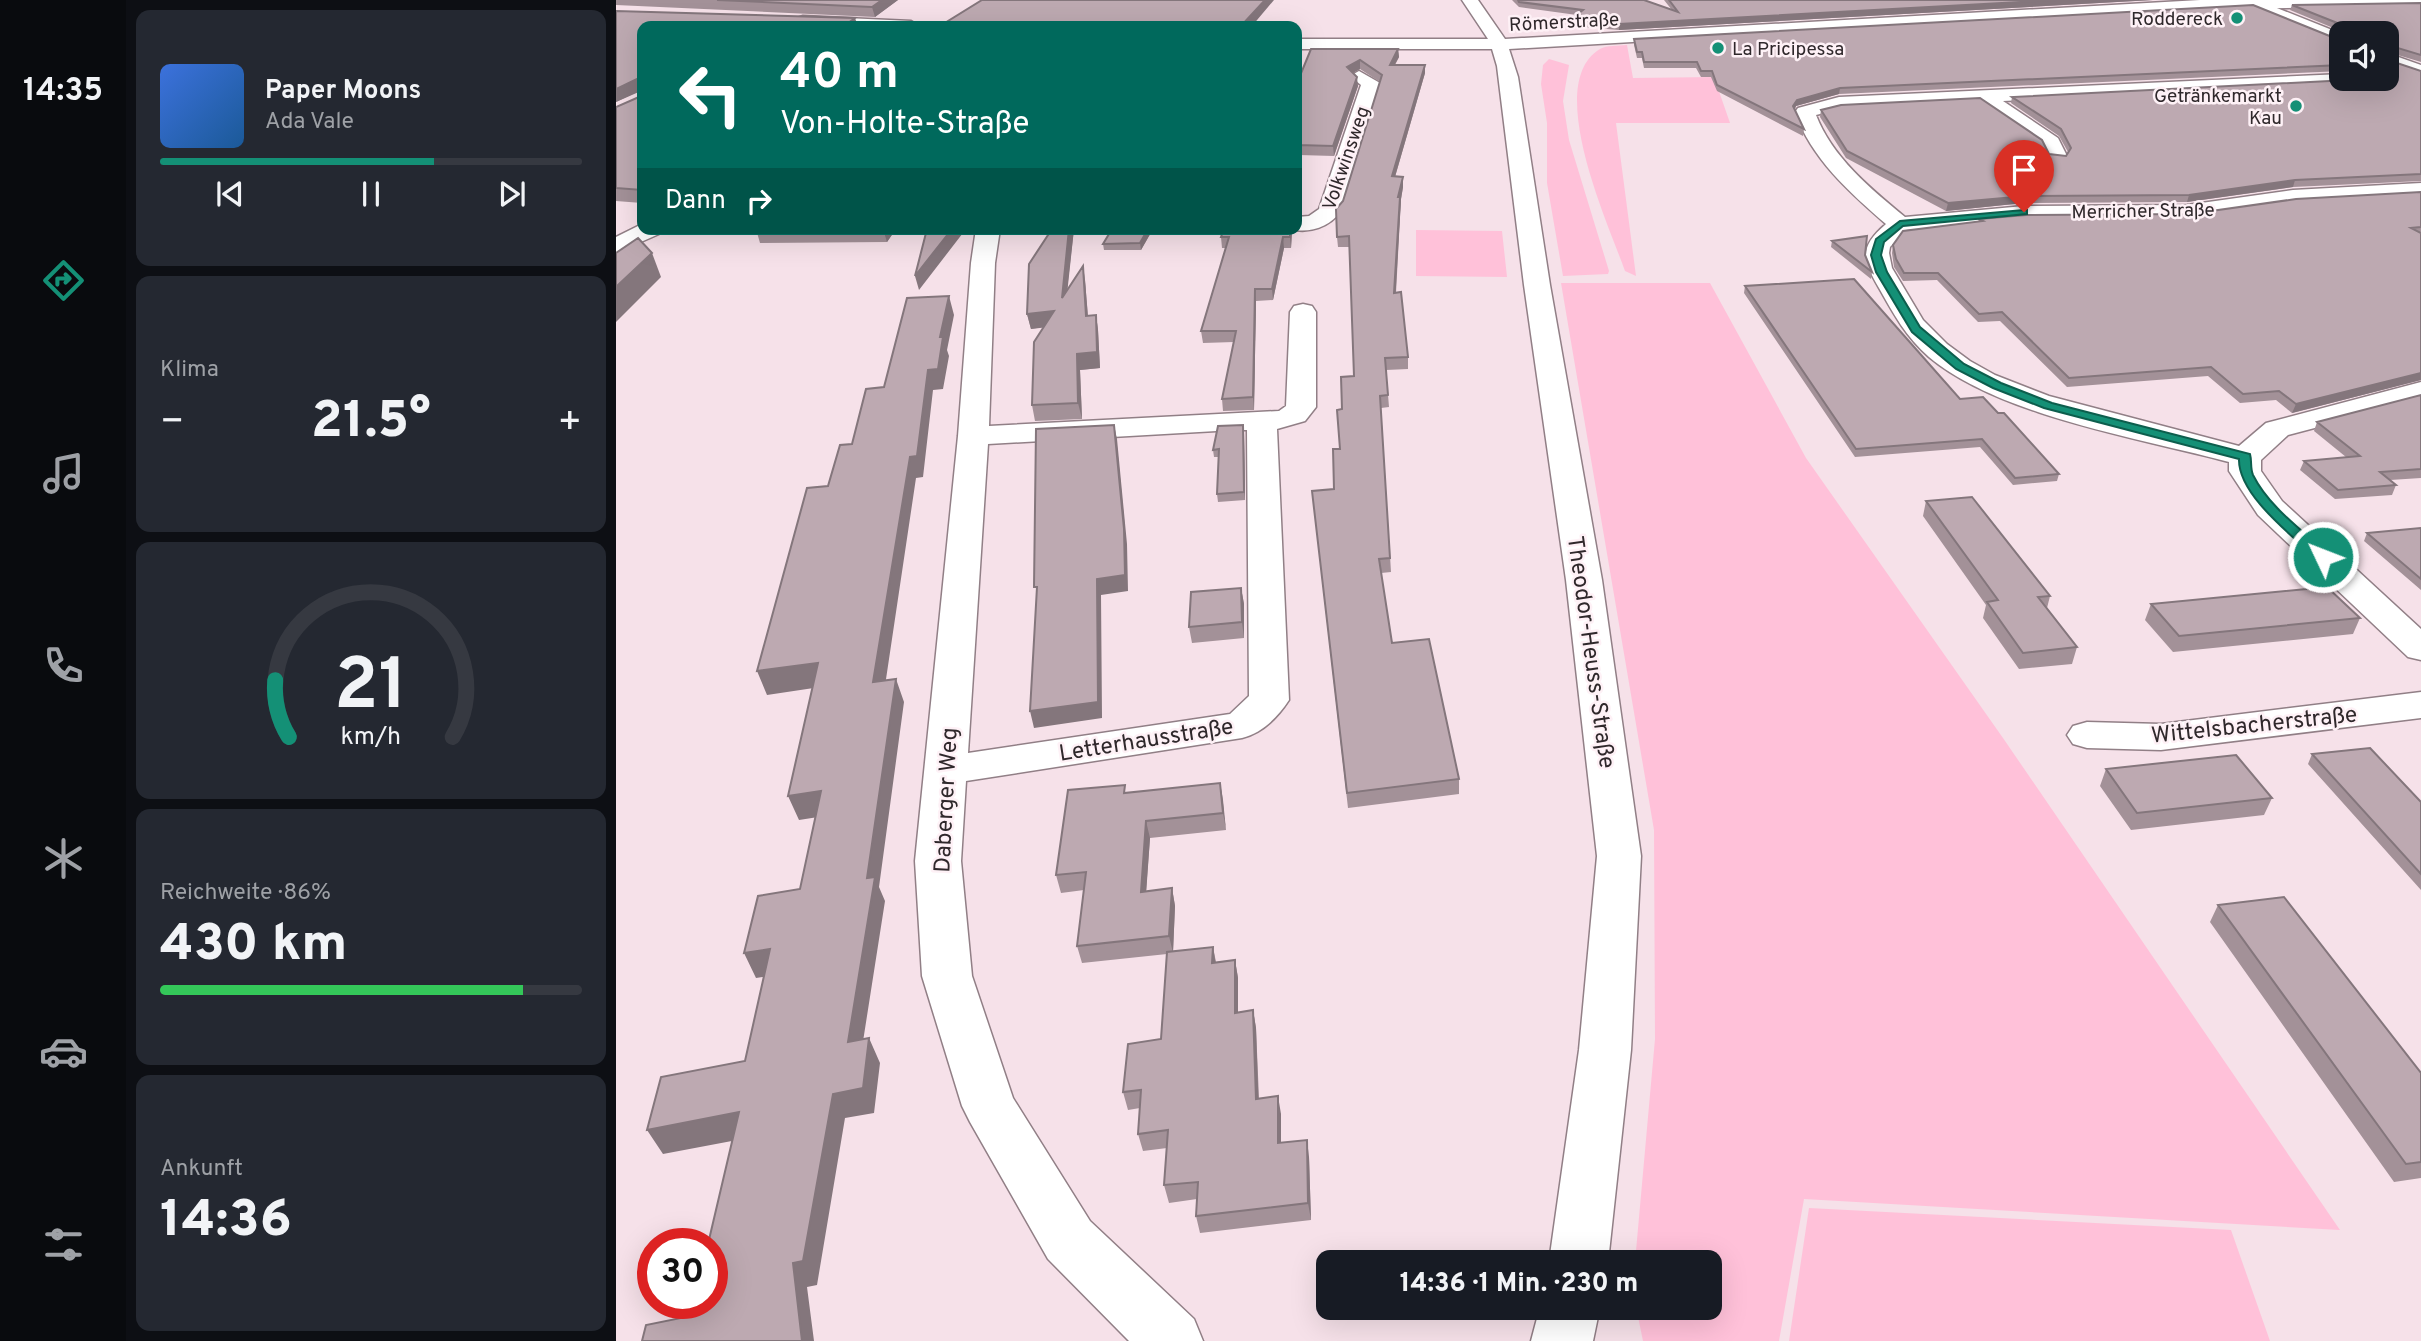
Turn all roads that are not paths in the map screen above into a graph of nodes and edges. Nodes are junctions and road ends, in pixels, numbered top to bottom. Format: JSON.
{"nodes":[{"id":1,"x":1470,"y":0,"type":"edge"},
{"id":2,"x":2247,"y":1,"type":"edge"},
{"id":3,"x":2421,"y":1,"type":"edge"},
{"id":4,"x":1486,"y":19,"type":"junction"},
{"id":5,"x":781,"y":20,"type":"edge"},
{"id":6,"x":803,"y":21,"type":"edge"},
{"id":7,"x":2329,"y":35,"type":"edge"},
{"id":8,"x":1609,"y":40,"type":"junction"},
{"id":9,"x":1584,"y":41,"type":"junction"},
{"id":10,"x":1302,"y":44,"type":"edge"},
{"id":11,"x":1401,"y":45,"type":"junction"},
{"id":12,"x":1501,"y":45,"type":"junction"},
{"id":13,"x":2399,"y":63,"type":"edge"},
{"id":14,"x":2421,"y":73,"type":"edge"},
{"id":15,"x":1508,"y":74,"type":"junction"},
{"id":16,"x":2399,"y":75,"type":"edge"},
{"id":17,"x":1359,"y":76,"type":"edge"},
{"id":18,"x":2329,"y":80,"type":"edge"},
{"id":19,"x":1985,"y":97,"type":"junction"},
{"id":20,"x":2057,"y":156,"type":"edge"},
{"id":21,"x":2421,"y":190,"type":"edge"},
{"id":22,"x":1302,"y":223,"type":"edge"},
{"id":23,"x":1900,"y":224,"type":"junction"},
{"id":24,"x":639,"y":235,"type":"edge"},
{"id":25,"x":987,"y":235,"type":"edge"},
{"id":26,"x":616,"y":246,"type":"edge"},
{"id":27,"x":1303,"y":312,"type":"dead end"},
{"id":28,"x":2421,"y":391,"type":"edge"},
{"id":29,"x":1262,"y":422,"type":"junction"},
{"id":30,"x":973,"y":436,"type":"junction"},
{"id":31,"x":2245,"y":457,"type":"junction"},
{"id":32,"x":2421,"y":649,"type":"edge"},
{"id":33,"x":2421,"y":705,"type":"edge"},
{"id":34,"x":2087,"y":735,"type":"dead end"},
{"id":35,"x":946,"y":770,"type":"junction"},
{"id":36,"x":1580,"y":1250,"type":"edge"},
{"id":37,"x":1567,"y":1320,"type":"edge"},
{"id":38,"x":1172,"y":1341,"type":"edge"},
{"id":39,"x":1562,"y":1341,"type":"edge"}],
"edges":[{"from":1,"to":4,"type":"street","name":"Theodor-Heuss-Straße"},
{"from":2,"to":3,"type":"street","name":"Römerstraße"},
{"from":2,"to":7,"type":"street"},
{"from":2,"to":8,"type":"street","name":"Römerstraße"},
{"from":4,"to":8,"type":"street"},
{"from":4,"to":11,"type":"street"},
{"from":4,"to":12,"type":"street","name":"Theodor-Heuss-Straße"},
{"from":5,"to":6,"type":"street"},
{"from":8,"to":9,"type":"street","name":"Römerstraße"},
{"from":9,"to":12,"type":"street","name":"Römerstraße"},
{"from":9,"to":15,"type":"street"},
{"from":10,"to":11,"type":"street","name":"Römerstraße"},
{"from":11,"to":12,"type":"street","name":"Römerstraße"},
{"from":11,"to":15,"type":"street"},
{"from":12,"to":15,"type":"street","name":"Theodor-Heuss-Straße"},
{"from":13,"to":14,"type":"street"},
{"from":14,"to":16,"type":"street"},
{"from":15,"to":36,"type":"street","name":"Theodor-Heuss-Straße"},
{"from":17,"to":22,"type":"street","name":"Volkwinsweg"},
{"from":18,"to":19,"type":"street"},
{"from":19,"to":20,"type":"street"},
{"from":19,"to":23,"type":"street"},
{"from":21,"to":23,"type":"street","name":"Merricher Straße"},
{"from":23,"to":31,"type":"street"},
{"from":24,"to":26,"type":"street"},
{"from":25,"to":30,"type":"street","name":"Daberger Weg"},
{"from":27,"to":29,"type":"street"},
{"from":28,"to":31,"type":"street"},
{"from":29,"to":30,"type":"street"},
{"from":29,"to":35,"type":"street","name":"Letterhausstraße"},
{"from":30,"to":35,"type":"street","name":"Daberger Weg"},
{"from":31,"to":32,"type":"street"},
{"from":33,"to":34,"type":"street","name":"Wittelsbacherstraße"},
{"from":35,"to":38,"type":"street","name":"Daberger Weg"},
{"from":37,"to":39,"type":"street"}]}
